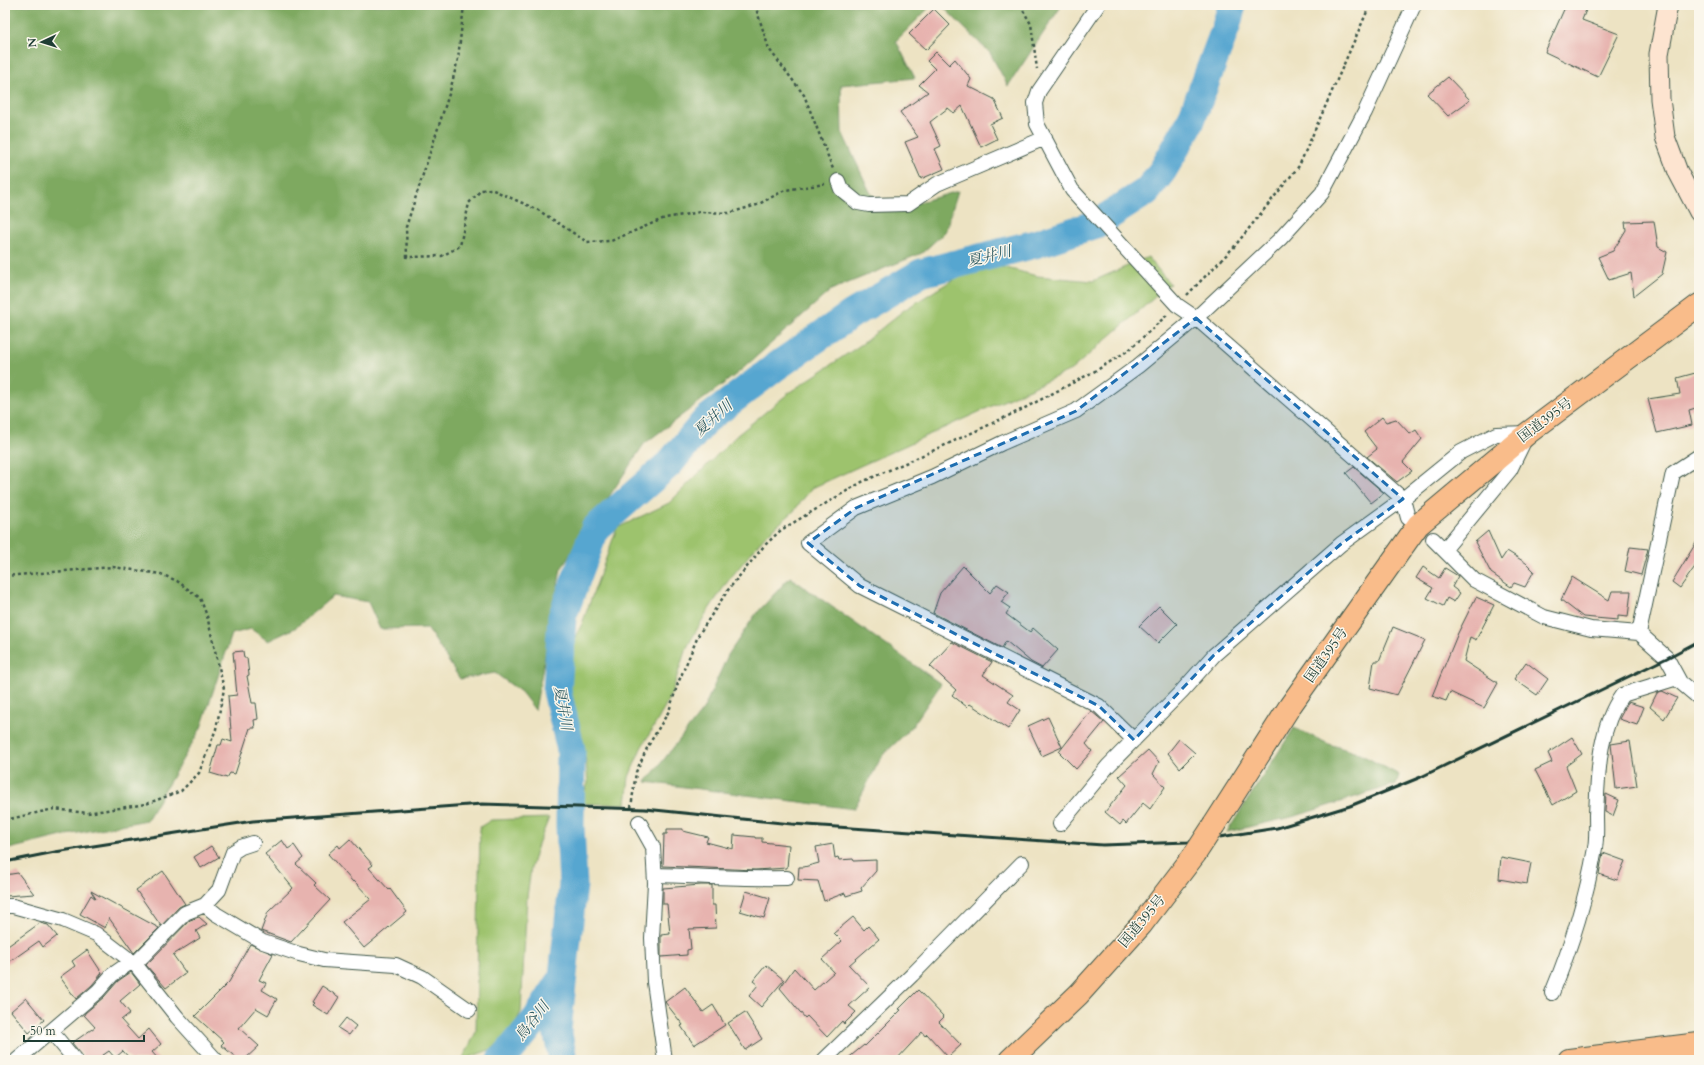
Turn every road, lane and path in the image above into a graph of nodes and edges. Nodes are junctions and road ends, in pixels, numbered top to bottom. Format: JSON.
{"nodes":[{"id":1,"x":464,"y":5,"type":"edge"},
{"id":2,"x":755,"y":5,"type":"edge"},
{"id":3,"x":1020,"y":5,"type":"edge"},
{"id":4,"x":1098,"y":5,"type":"edge"},
{"id":5,"x":1370,"y":5,"type":"edge"},
{"id":6,"x":1414,"y":5,"type":"edge"},
{"id":7,"x":1668,"y":5,"type":"edge"},
{"id":8,"x":1039,"y":91,"type":"junction"},
{"id":9,"x":1045,"y":138,"type":"junction"},
{"id":10,"x":838,"y":182,"type":"junction"},
{"id":11,"x":1699,"y":212,"type":"edge"},
{"id":12,"x":1177,"y":304,"type":"junction"},
{"id":13,"x":1699,"y":305,"type":"edge"},
{"id":14,"x":1196,"y":318,"type":"junction"},
{"id":15,"x":1528,"y":432,"type":"junction"},
{"id":16,"x":1699,"y":456,"type":"edge"},
{"id":17,"x":1403,"y":499,"type":"junction"},
{"id":18,"x":1408,"y":518,"type":"dead end"},
{"id":19,"x":1433,"y":539,"type":"dead end"},
{"id":20,"x":1444,"y":550,"type":"junction"},
{"id":21,"x":5,"y":576,"type":"edge"},
{"id":22,"x":1639,"y":633,"type":"junction"},
{"id":23,"x":1677,"y":678,"type":"junction"},
{"id":24,"x":1699,"y":698,"type":"edge"},
{"id":25,"x":1134,"y":740,"type":"junction"},
{"id":26,"x":631,"y":808,"type":"dead end"},
{"id":27,"x":5,"y":820,"type":"edge"},
{"id":28,"x":639,"y":822,"type":"dead end"},
{"id":29,"x":1060,"y":824,"type":"dead end"},
{"id":30,"x":253,"y":843,"type":"dead end"},
{"id":31,"x":1022,"y":862,"type":"dead end"},
{"id":32,"x":655,"y":875,"type":"junction"},
{"id":33,"x":787,"y":878,"type":"dead end"},
{"id":34,"x":205,"y":905,"type":"junction"},
{"id":35,"x":5,"y":906,"type":"edge"},
{"id":36,"x":135,"y":964,"type":"junction"},
{"id":37,"x":1552,"y":993,"type":"dead end"},
{"id":38,"x":469,"y":1010,"type":"dead end"},
{"id":39,"x":51,"y":1031,"type":"junction"},
{"id":40,"x":1699,"y":1044,"type":"edge"},
{"id":41,"x":17,"y":1060,"type":"edge"},
{"id":42,"x":75,"y":1060,"type":"edge"},
{"id":43,"x":216,"y":1060,"type":"edge"},
{"id":44,"x":665,"y":1060,"type":"edge"},
{"id":45,"x":824,"y":1060,"type":"edge"},
{"id":46,"x":1010,"y":1060,"type":"edge"},
{"id":47,"x":1569,"y":1060,"type":"edge"}],
"edges":[{"from":1,"to":10,"type":"path"},
{"from":2,"to":10,"type":"path"},
{"from":3,"to":8,"type":"path"},
{"from":4,"to":8,"type":"street"},
{"from":5,"to":12,"type":"path"},
{"from":6,"to":14,"type":"street"},
{"from":7,"to":11,"type":"street"},
{"from":8,"to":9,"type":"street"},
{"from":9,"to":10,"type":"street"},
{"from":9,"to":12,"type":"street"},
{"from":12,"to":14,"type":"street"},
{"from":12,"to":26,"type":"path"},
{"from":13,"to":15,"type":"highway","name":"国道395号"},
{"from":14,"to":17,"type":"street"},
{"from":14,"to":25,"type":"street"},
{"from":15,"to":17,"type":"street"},
{"from":15,"to":20,"type":"street"},
{"from":15,"to":46,"type":"highway","name":"国道395号","bridge":true},
{"from":16,"to":22,"type":"street"},
{"from":17,"to":18,"type":"street"},
{"from":17,"to":25,"type":"street"},
{"from":19,"to":20,"type":"street"},
{"from":20,"to":22,"type":"street"},
{"from":21,"to":27,"type":"path"},
{"from":22,"to":23,"type":"street"},
{"from":23,"to":24,"type":"street"},
{"from":23,"to":37,"type":"street"},
{"from":25,"to":29,"type":"street"},
{"from":28,"to":32,"type":"street"},
{"from":30,"to":34,"type":"street"},
{"from":31,"to":45,"type":"street"},
{"from":32,"to":33,"type":"street"},
{"from":32,"to":44,"type":"street"},
{"from":34,"to":36,"type":"street"},
{"from":34,"to":38,"type":"street"},
{"from":35,"to":36,"type":"street"},
{"from":36,"to":39,"type":"street"},
{"from":36,"to":43,"type":"street"},
{"from":39,"to":41,"type":"street"},
{"from":39,"to":42,"type":"street"},
{"from":40,"to":47,"type":"highway"}]}
